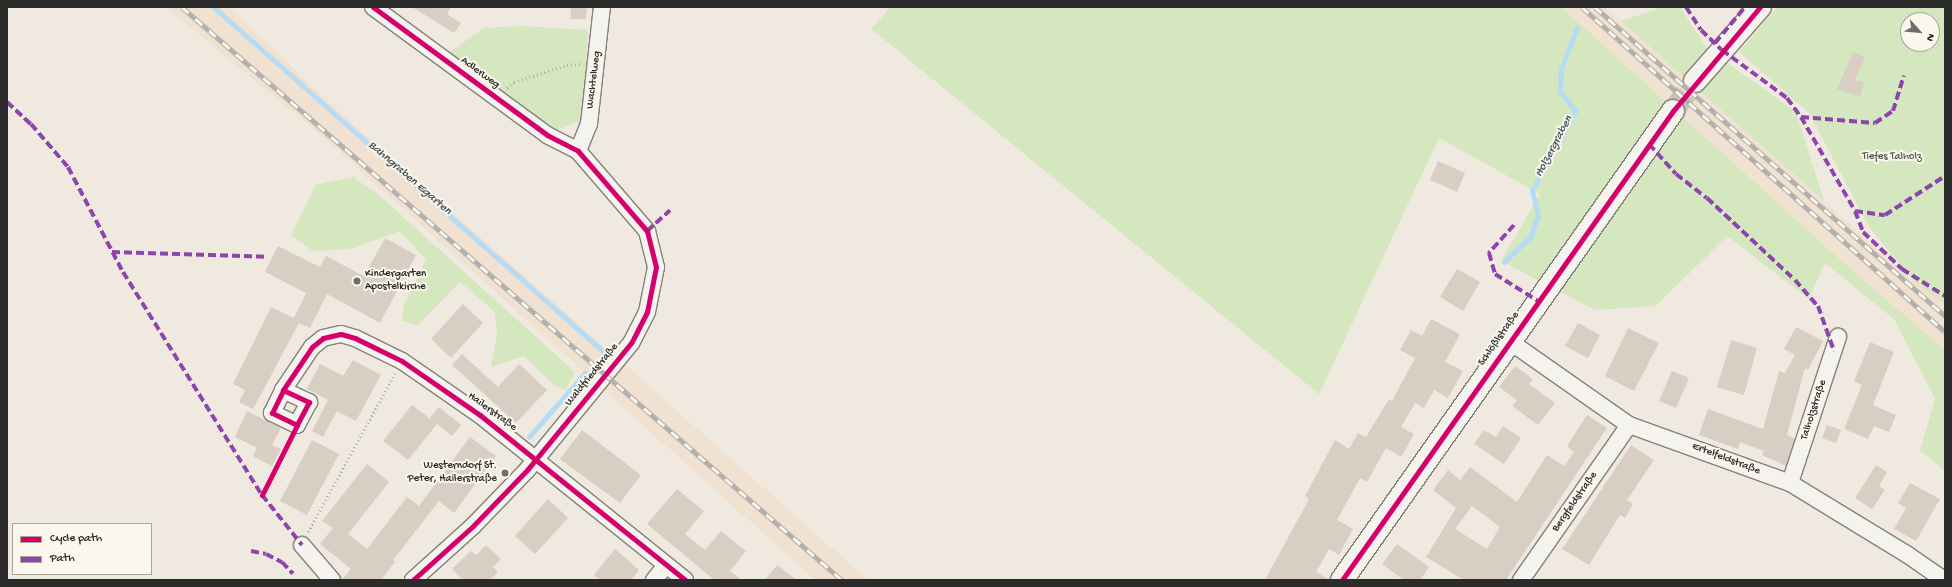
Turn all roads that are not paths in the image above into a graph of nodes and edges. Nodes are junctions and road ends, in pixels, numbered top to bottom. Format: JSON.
{"nodes":[{"id":1,"x":373,"y":7,"type":"edge"},
{"id":2,"x":602,"y":7,"type":"edge"},
{"id":3,"x":1760,"y":7,"type":"edge"},
{"id":4,"x":1695,"y":81,"type":"tunnel mouth"},
{"id":5,"x":1673,"y":111,"type":"tunnel mouth"},
{"id":6,"x":578,"y":151,"type":"junction"},
{"id":7,"x":1838,"y":337,"type":"dead end"},
{"id":8,"x":1509,"y":341,"type":"junction"},
{"id":9,"x":283,"y":390,"type":"dead end"},
{"id":10,"x":1629,"y":425,"type":"junction"},
{"id":11,"x":537,"y":459,"type":"junction"},
{"id":12,"x":1790,"y":483,"type":"junction"},
{"id":13,"x":302,"y":545,"type":"road end"},
{"id":14,"x":666,"y":566,"type":"junction"},
{"id":15,"x":332,"y":580,"type":"edge"},
{"id":16,"x":413,"y":580,"type":"edge"},
{"id":17,"x":654,"y":580,"type":"edge"},
{"id":18,"x":685,"y":580,"type":"edge"},
{"id":19,"x":1342,"y":580,"type":"edge"},
{"id":20,"x":1521,"y":580,"type":"edge"},
{"id":21,"x":1944,"y":580,"type":"edge"}],
"edges":[{"from":1,"to":6,"type":"street","name":"Adlerweg"},
{"from":2,"to":6,"type":"street","name":"Wachtelweg"},
{"from":3,"to":4,"type":"street"},
{"from":5,"to":8,"type":"street","name":"Schlößlstraße"},
{"from":6,"to":11,"type":"street","name":"Waldfriedstraße"},
{"from":7,"to":12,"type":"street","name":"Talholzstraße"},
{"from":8,"to":10,"type":"street","name":"Ertelfeldstraße"},
{"from":8,"to":19,"type":"street","name":"Schlößlstraße"},
{"from":9,"to":11,"type":"street","name":"Hailerstraße"},
{"from":10,"to":12,"type":"street","name":"Ertelfeldstraße"},
{"from":10,"to":20,"type":"street","name":"Bergfeldstraße"},
{"from":11,"to":14,"type":"street","name":"Hailerstraße"},
{"from":11,"to":16,"type":"street","name":"Waldfriedstraße"},
{"from":12,"to":21,"type":"street","name":"Ertelfeldstraße"},
{"from":13,"to":15,"type":"street"},
{"from":14,"to":17,"type":"street"},
{"from":14,"to":18,"type":"street","name":"Hailerstraße"}]}
